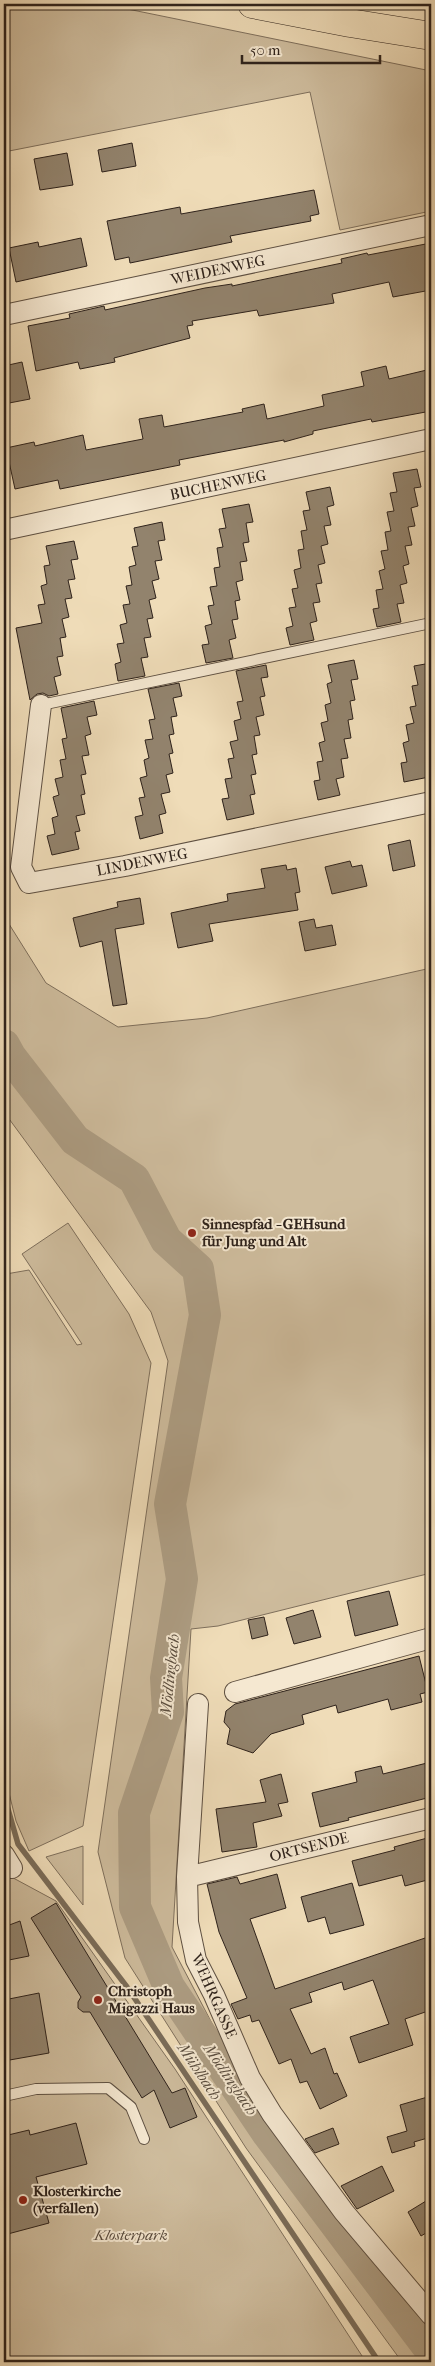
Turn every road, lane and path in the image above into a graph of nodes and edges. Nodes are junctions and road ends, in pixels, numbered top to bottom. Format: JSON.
{"nodes":[{"id":1,"x":252,"y":4,"type":"edge"},
{"id":2,"x":348,"y":4,"type":"edge"},
{"id":3,"x":431,"y":21,"type":"edge"},
{"id":4,"x":431,"y":36,"type":"edge"},
{"id":5,"x":431,"y":225,"type":"edge"},
{"id":6,"x":4,"y":315,"type":"edge"},
{"id":7,"x":431,"y":439,"type":"edge"},
{"id":8,"x":4,"y":530,"type":"edge"},
{"id":9,"x":431,"y":623,"type":"edge"},
{"id":10,"x":42,"y":705,"type":"joint"},
{"id":11,"x":431,"y":802,"type":"edge"},
{"id":12,"x":431,"y":1638,"type":"edge"},
{"id":13,"x":236,"y":1692,"type":"dead end"},
{"id":14,"x":198,"y":1704,"type":"dead end"},
{"id":15,"x":431,"y":1818,"type":"edge"},
{"id":16,"x":188,"y":1877,"type":"junction"},
{"id":17,"x":4,"y":2096,"type":"edge"},
{"id":18,"x":144,"y":2138,"type":"dead end"},
{"id":19,"x":431,"y":2315,"type":"edge"}],
"edges":[{"from":1,"to":4,"type":"highway"},
{"from":2,"to":3,"type":"highway"},
{"from":5,"to":6,"type":"street","name":"WEIDENWEG"},
{"from":7,"to":8,"type":"street","name":"BUCHENWEG"},
{"from":9,"to":10,"type":"lane"},
{"from":10,"to":11,"type":"street","name":"LINDENWEG"},
{"from":12,"to":13,"type":"street"},
{"from":14,"to":16,"type":"street","name":"WEHRGASSE"},
{"from":15,"to":16,"type":"street","name":"ORTSENDE"},
{"from":16,"to":19,"type":"street","name":"WEHRGASSE"},
{"from":17,"to":18,"type":"lane"}]}
